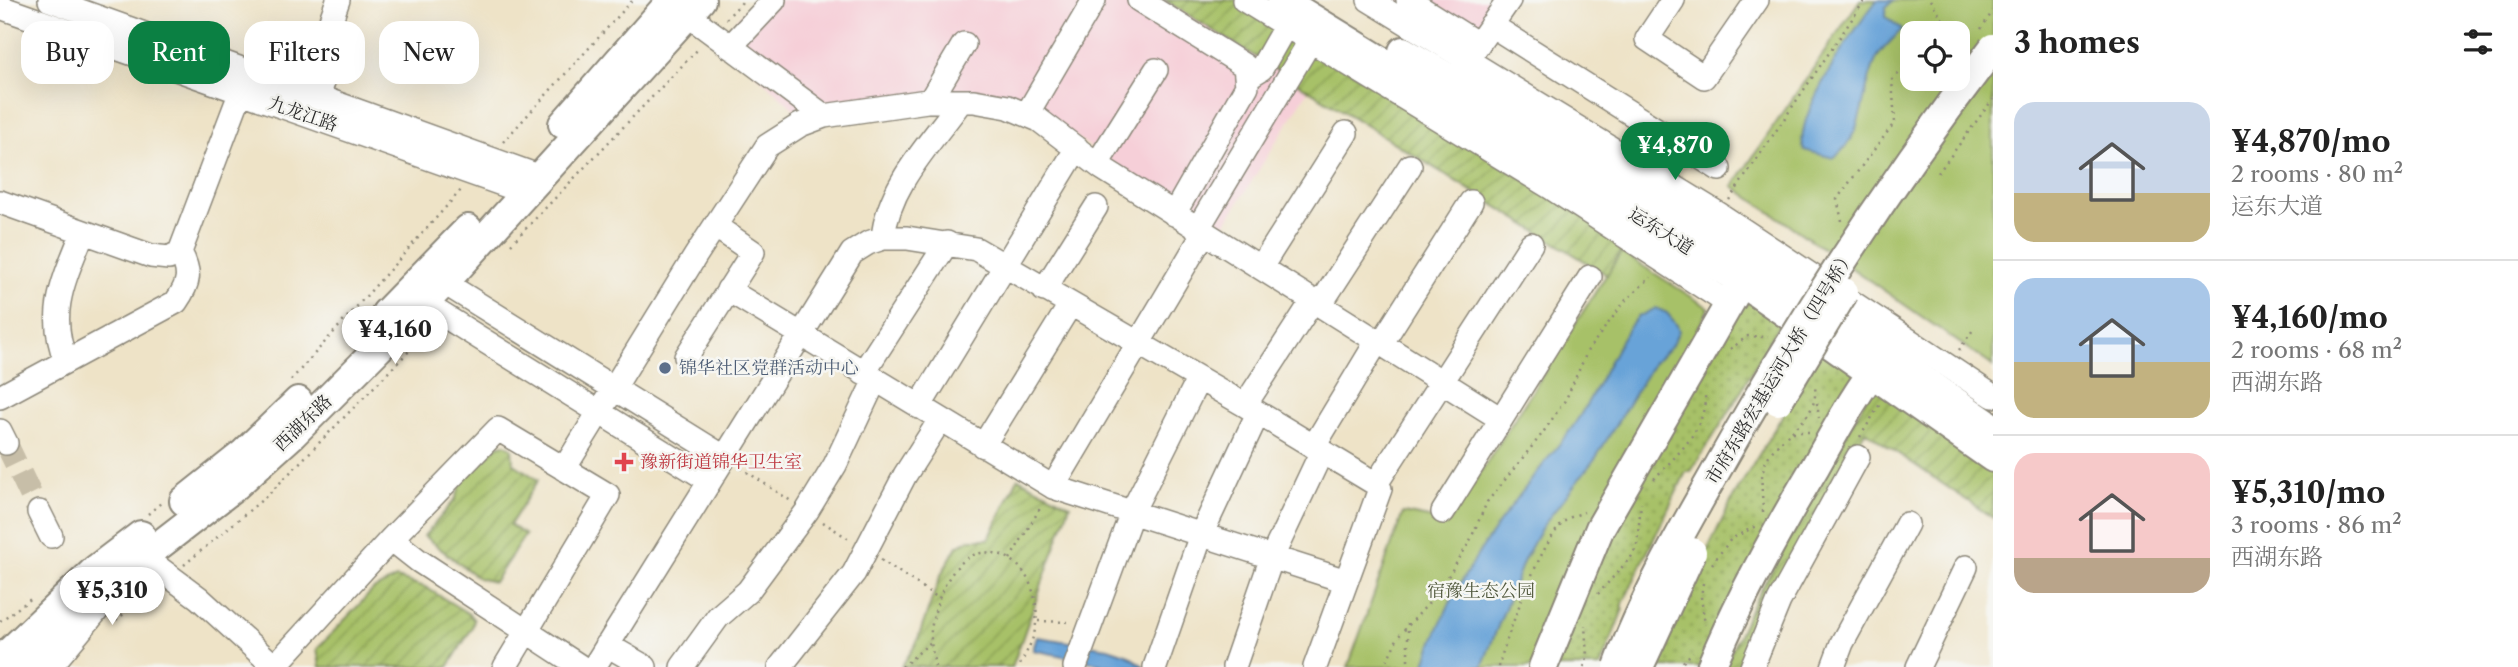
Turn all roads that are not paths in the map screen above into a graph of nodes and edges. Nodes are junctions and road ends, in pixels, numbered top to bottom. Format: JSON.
{"nodes":[{"id":1,"x":50,"y":0,"type":"edge"},
{"id":2,"x":338,"y":0,"type":"edge"},
{"id":3,"x":774,"y":0,"type":"edge"},
{"id":4,"x":1094,"y":0,"type":"edge"},
{"id":5,"x":1139,"y":0,"type":"edge"},
{"id":6,"x":1244,"y":0,"type":"edge"},
{"id":7,"x":1369,"y":0,"type":"edge"},
{"id":8,"x":1408,"y":0,"type":"edge"},
{"id":9,"x":1509,"y":0,"type":"edge"},
{"id":10,"x":1673,"y":0,"type":"edge"},
{"id":11,"x":1757,"y":0,"type":"edge"},
{"id":12,"x":687,"y":5,"type":"edge"},
{"id":13,"x":0,"y":7,"type":"edge"},
{"id":14,"x":1284,"y":12,"type":"edge"},
{"id":15,"x":1321,"y":29,"type":"edge"},
{"id":16,"x":964,"y":44,"type":"dead end"},
{"id":17,"x":730,"y":47,"type":"junction"},
{"id":18,"x":1993,"y":48,"type":"edge"},
{"id":19,"x":1473,"y":52,"type":"junction"},
{"id":20,"x":1156,"y":70,"type":"dead end"},
{"id":21,"x":1248,"y":77,"type":"junction"},
{"id":22,"x":1993,"y":78,"type":"edge"},
{"id":23,"x":244,"y":82,"type":"junction"},
{"id":24,"x":250,"y":84,"type":"edge"},
{"id":25,"x":930,"y":101,"type":"junction"},
{"id":26,"x":961,"y":101,"type":"junction"},
{"id":27,"x":316,"y":107,"type":"junction"},
{"id":28,"x":1027,"y":114,"type":"junction"},
{"id":29,"x":824,"y":116,"type":"junction"},
{"id":30,"x":1346,"y":133,"type":"dead end"},
{"id":31,"x":1077,"y":148,"type":"junction"},
{"id":32,"x":1097,"y":164,"type":"junction"},
{"id":33,"x":1410,"y":166,"type":"dead end"},
{"id":34,"x":1719,"y":169,"type":"dead end"},
{"id":35,"x":525,"y":182,"type":"junction"},
{"id":36,"x":0,"y":202,"type":"edge"},
{"id":37,"x":1471,"y":202,"type":"dead end"},
{"id":38,"x":1096,"y":207,"type":"dead end"},
{"id":39,"x":1174,"y":214,"type":"junction"},
{"id":40,"x":715,"y":226,"type":"junction"},
{"id":41,"x":83,"y":232,"type":"junction"},
{"id":42,"x":1204,"y":233,"type":"junction"},
{"id":43,"x":883,"y":238,"type":"junction"},
{"id":44,"x":947,"y":243,"type":"junction"},
{"id":45,"x":1531,"y":244,"type":"dead end"},
{"id":46,"x":180,"y":252,"type":"junction"},
{"id":47,"x":1005,"y":267,"type":"junction"},
{"id":48,"x":1261,"y":267,"type":"junction"},
{"id":49,"x":435,"y":277,"type":"junction"},
{"id":50,"x":1590,"y":277,"type":"dead end"},
{"id":51,"x":1738,"y":280,"type":"junction"},
{"id":52,"x":727,"y":290,"type":"junction"},
{"id":53,"x":1044,"y":290,"type":"junction"},
{"id":54,"x":415,"y":298,"type":"junction"},
{"id":55,"x":1070,"y":305,"type":"junction"},
{"id":56,"x":1320,"y":305,"type":"junction"},
{"id":57,"x":801,"y":335,"type":"junction"},
{"id":58,"x":1136,"y":344,"type":"junction"},
{"id":59,"x":1381,"y":344,"type":"junction"},
{"id":60,"x":559,"y":355,"type":"junction"},
{"id":61,"x":686,"y":357,"type":"dead end"},
{"id":62,"x":66,"y":361,"type":"junction"},
{"id":63,"x":1879,"y":363,"type":"junction"},
{"id":64,"x":869,"y":377,"type":"junction"},
{"id":65,"x":544,"y":378,"type":"junction"},
{"id":66,"x":1198,"y":380,"type":"junction"},
{"id":67,"x":1441,"y":382,"type":"junction"},
{"id":68,"x":615,"y":389,"type":"junction"},
{"id":69,"x":1993,"y":396,"type":"edge"},
{"id":70,"x":0,"y":397,"type":"edge"},
{"id":71,"x":919,"y":407,"type":"junction"},
{"id":72,"x":1252,"y":409,"type":"junction"},
{"id":73,"x":600,"y":413,"type":"junction"},
{"id":74,"x":1501,"y":419,"type":"junction"},
{"id":75,"x":940,"y":420,"type":"junction"},
{"id":76,"x":1993,"y":428,"type":"edge"},
{"id":77,"x":983,"y":446,"type":"junction"},
{"id":78,"x":1318,"y":448,"type":"junction"},
{"id":79,"x":724,"y":457,"type":"junction"},
{"id":80,"x":1858,"y":457,"type":"dead end"},
{"id":81,"x":1993,"y":458,"type":"edge"},
{"id":82,"x":564,"y":469,"type":"junction"},
{"id":83,"x":710,"y":481,"type":"junction"},
{"id":84,"x":1376,"y":484,"type":"junction"},
{"id":85,"x":1053,"y":486,"type":"junction"},
{"id":86,"x":39,"y":512,"type":"tunnel mouth"},
{"id":87,"x":1132,"y":512,"type":"junction"},
{"id":88,"x":1443,"y":512,"type":"dead end"},
{"id":89,"x":1907,"y":524,"type":"dead end"},
{"id":90,"x":1201,"y":535,"type":"junction"},
{"id":91,"x":51,"y":536,"type":"dead end"},
{"id":92,"x":391,"y":539,"type":"junction"},
{"id":93,"x":1272,"y":557,"type":"junction"},
{"id":94,"x":142,"y":558,"type":"junction"},
{"id":95,"x":1966,"y":567,"type":"dead end"},
{"id":96,"x":95,"y":570,"type":"junction"},
{"id":97,"x":1346,"y":581,"type":"junction"},
{"id":98,"x":526,"y":632,"type":"junction"},
{"id":99,"x":607,"y":645,"type":"junction"},
{"id":100,"x":0,"y":650,"type":"edge"},
{"id":101,"x":0,"y":661,"type":"edge"},
{"id":102,"x":24,"y":667,"type":"edge"},
{"id":103,"x":50,"y":667,"type":"edge"},
{"id":104,"x":274,"y":667,"type":"edge"},
{"id":105,"x":505,"y":667,"type":"edge"},
{"id":106,"x":581,"y":667,"type":"edge"},
{"id":107,"x":594,"y":667,"type":"edge"},
{"id":108,"x":645,"y":667,"type":"edge"},
{"id":109,"x":682,"y":667,"type":"edge"},
{"id":110,"x":780,"y":667,"type":"edge"},
{"id":111,"x":1075,"y":667,"type":"edge"},
{"id":112,"x":1155,"y":667,"type":"edge"},
{"id":113,"x":1234,"y":667,"type":"edge"},
{"id":114,"x":1315,"y":667,"type":"edge"},
{"id":115,"x":1543,"y":667,"type":"edge"},
{"id":116,"x":1618,"y":667,"type":"edge"},
{"id":117,"x":1639,"y":667,"type":"edge"},
{"id":118,"x":1712,"y":667,"type":"edge"},
{"id":119,"x":1752,"y":667,"type":"edge"},
{"id":120,"x":1833,"y":667,"type":"edge"},
{"id":121,"x":1918,"y":667,"type":"edge"}],
"edges":[{"from":1,"to":23,"type":"street","name":"九龙江路"},
{"from":2,"to":27,"type":"street"},
{"from":3,"to":17,"type":"street"},
{"from":4,"to":28,"type":"street"},
{"from":5,"to":21,"type":"street"},
{"from":6,"to":14,"type":"street"},
{"from":7,"to":19,"type":"street"},
{"from":8,"to":19,"type":"street"},
{"from":9,"to":19,"type":"street"},
{"from":10,"to":11,"type":"street"},
{"from":12,"to":17,"type":"street"},
{"from":12,"to":35,"type":"main road","name":"西湖东路"},
{"from":13,"to":23,"type":"street","name":"九龙江路"},
{"from":14,"to":15,"type":"main road","name":"运东大道"},
{"from":14,"to":21,"type":"street"},
{"from":15,"to":19,"type":"main road","name":"运东大道"},
{"from":15,"to":42,"type":"street"},
{"from":15,"to":51,"type":"main road","name":"运东大道"},
{"from":16,"to":25,"type":"street"},
{"from":17,"to":29,"type":"street"},
{"from":18,"to":116,"type":"main road","name":"市府东路宏基运河大桥（四号桥）","bridge":true},
{"from":19,"to":34,"type":"street"},
{"from":19,"to":51,"type":"main road","name":"运东大道"},
{"from":19,"to":69,"type":"street"},
{"from":20,"to":32,"type":"street"},
{"from":21,"to":39,"type":"street"},
{"from":22,"to":117,"type":"main road","name":"市府东路宏基运河大桥（四号桥）","bridge":true},
{"from":23,"to":46,"type":"street"},
{"from":24,"to":27,"type":"street","name":"九龙江路"},
{"from":25,"to":26,"type":"street"},
{"from":25,"to":29,"type":"street"},
{"from":26,"to":28,"type":"street"},
{"from":26,"to":43,"type":"street"},
{"from":27,"to":35,"type":"street","name":"九龙江路"},
{"from":28,"to":31,"type":"street"},
{"from":29,"to":40,"type":"street"},
{"from":30,"to":48,"type":"street"},
{"from":31,"to":32,"type":"street"},
{"from":31,"to":47,"type":"street"},
{"from":32,"to":39,"type":"street"},
{"from":33,"to":56,"type":"street"},
{"from":35,"to":49,"type":"main road","name":"西湖东路"},
{"from":36,"to":41,"type":"street"},
{"from":37,"to":59,"type":"street"},
{"from":38,"to":53,"type":"street"},
{"from":39,"to":42,"type":"street"},
{"from":40,"to":52,"type":"street"},
{"from":40,"to":68,"type":"street"},
{"from":41,"to":46,"type":"street"},
{"from":41,"to":62,"type":"street"},
{"from":42,"to":48,"type":"street"},
{"from":42,"to":58,"type":"street"},
{"from":43,"to":44,"type":"street"},
{"from":43,"to":57,"type":"street"},
{"from":44,"to":47,"type":"street"},
{"from":44,"to":64,"type":"street"},
{"from":45,"to":67,"type":"street"},
{"from":46,"to":62,"type":"street"},
{"from":47,"to":53,"type":"street"},
{"from":47,"to":71,"type":"street"},
{"from":48,"to":56,"type":"street"},
{"from":49,"to":54,"type":"main road","name":"西湖东路"},
{"from":49,"to":60,"type":"street"},
{"from":50,"to":74,"type":"street"},
{"from":51,"to":63,"type":"main road","name":"运东大道"},
{"from":51,"to":115,"type":"main road"},
{"from":52,"to":57,"type":"street"},
{"from":52,"to":61,"type":"street"},
{"from":53,"to":55,"type":"street"},
{"from":54,"to":65,"type":"street"},
{"from":54,"to":94,"type":"main road","name":"西湖东路"},
{"from":54,"to":96,"type":"main road","name":"西湖东路"},
{"from":55,"to":58,"type":"street"},
{"from":55,"to":77,"type":"street"},
{"from":56,"to":59,"type":"street"},
{"from":56,"to":72,"type":"street"},
{"from":57,"to":64,"type":"street"},
{"from":57,"to":79,"type":"street"},
{"from":58,"to":66,"type":"street"},
{"from":58,"to":85,"type":"street"},
{"from":59,"to":67,"type":"street"},
{"from":59,"to":78,"type":"street"},
{"from":60,"to":65,"type":"street"},
{"from":60,"to":68,"type":"street"},
{"from":62,"to":70,"type":"street"},
{"from":63,"to":76,"type":"main road","name":"运东大道"},
{"from":63,"to":81,"type":"main road","name":"运东大道"},
{"from":63,"to":118,"type":"main road"},
{"from":64,"to":71,"type":"street"},
{"from":64,"to":109,"type":"street"},
{"from":65,"to":73,"type":"street"},
{"from":66,"to":72,"type":"street"},
{"from":66,"to":87,"type":"street"},
{"from":67,"to":74,"type":"street"},
{"from":67,"to":84,"type":"street"},
{"from":68,"to":73,"type":"street"},
{"from":68,"to":79,"type":"street"},
{"from":71,"to":75,"type":"street"},
{"from":72,"to":78,"type":"street"},
{"from":72,"to":90,"type":"street"},
{"from":73,"to":82,"type":"street"},
{"from":73,"to":83,"type":"street"},
{"from":74,"to":88,"type":"street"},
{"from":75,"to":77,"type":"street"},
{"from":75,"to":110,"type":"street"},
{"from":77,"to":85,"type":"street"},
{"from":78,"to":84,"type":"street"},
{"from":78,"to":93,"type":"street"},
{"from":79,"to":83,"type":"street"},
{"from":80,"to":119,"type":"street"},
{"from":82,"to":92,"type":"street"},
{"from":82,"to":98,"type":"street"},
{"from":83,"to":99,"type":"street"},
{"from":84,"to":97,"type":"street"},
{"from":85,"to":87,"type":"street"},
{"from":86,"to":91,"type":"street"},
{"from":87,"to":90,"type":"street"},
{"from":87,"to":111,"type":"street"},
{"from":89,"to":120,"type":"street"},
{"from":90,"to":93,"type":"street"},
{"from":90,"to":112,"type":"street"},
{"from":92,"to":98,"type":"street"},
{"from":92,"to":104,"type":"street"},
{"from":93,"to":97,"type":"street"},
{"from":93,"to":113,"type":"street"},
{"from":94,"to":102,"type":"main road","name":"西湖东路"},
{"from":94,"to":103,"type":"street"},
{"from":94,"to":104,"type":"street"},
{"from":95,"to":121,"type":"street"},
{"from":96,"to":100,"type":"main road"},
{"from":96,"to":101,"type":"main road","name":"西湖东路"},
{"from":97,"to":114,"type":"street"},
{"from":98,"to":105,"type":"street"},
{"from":98,"to":106,"type":"street"},
{"from":99,"to":107,"type":"street"},
{"from":99,"to":108,"type":"street"}]}
